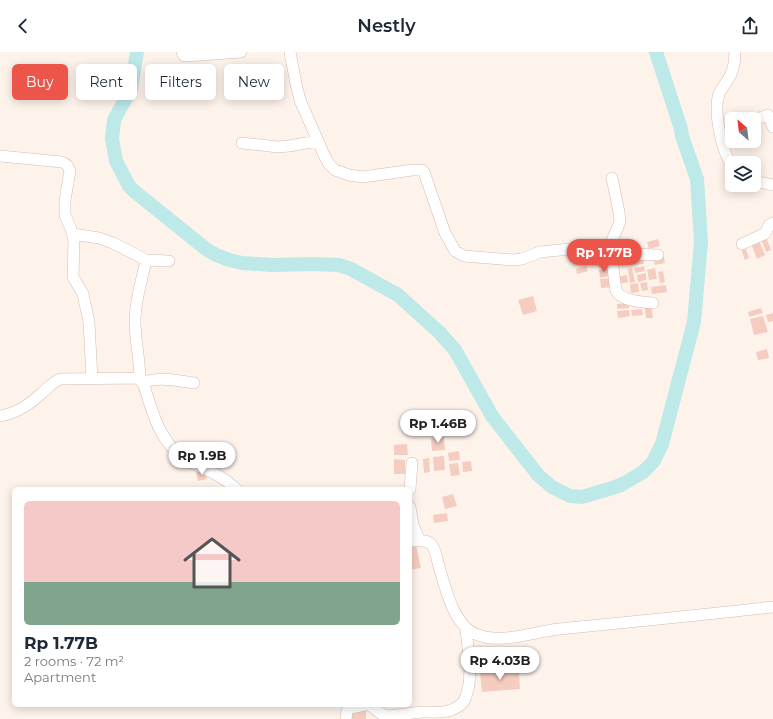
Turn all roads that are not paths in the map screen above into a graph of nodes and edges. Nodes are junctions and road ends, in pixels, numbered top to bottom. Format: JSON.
{"nodes":[{"id":1,"x":182,"y":52,"type":"edge"},
{"id":2,"x":241,"y":52,"type":"edge"},
{"id":3,"x":290,"y":52,"type":"edge"},
{"id":4,"x":735,"y":52,"type":"edge"},
{"id":5,"x":199,"y":54,"type":"edge"},
{"id":6,"x":771,"y":114,"type":"edge"},
{"id":7,"x":761,"y":118,"type":"edge"},
{"id":8,"x":773,"y":127,"type":"edge"},
{"id":9,"x":318,"y":142,"type":"junction"},
{"id":10,"x":242,"y":143,"type":"dead end"},
{"id":11,"x":0,"y":156,"type":"edge"},
{"id":12,"x":727,"y":156,"type":"edge"},
{"id":13,"x":612,"y":178,"type":"dead end"},
{"id":14,"x":761,"y":182,"type":"edge"},
{"id":15,"x":773,"y":185,"type":"edge"},
{"id":16,"x":773,"y":223,"type":"edge"},
{"id":17,"x":73,"y":234,"type":"junction"},
{"id":18,"x":742,"y":244,"type":"dead end"},
{"id":19,"x":610,"y":249,"type":"junction"},
{"id":20,"x":658,"y":255,"type":"dead end"},
{"id":21,"x":146,"y":260,"type":"junction"},
{"id":22,"x":169,"y":261,"type":"dead end"},
{"id":23,"x":653,"y":303,"type":"dead end"},
{"id":24,"x":92,"y":379,"type":"junction"},
{"id":25,"x":141,"y":381,"type":"junction"},
{"id":26,"x":194,"y":383,"type":"dead end"},
{"id":27,"x":0,"y":416,"type":"edge"},
{"id":28,"x":412,"y":463,"type":"dead end"},
{"id":29,"x":234,"y":487,"type":"edge"},
{"id":30,"x":410,"y":487,"type":"edge"},
{"id":31,"x":412,"y":519,"type":"edge"},
{"id":32,"x":415,"y":541,"type":"edge"},
{"id":33,"x":773,"y":607,"type":"edge"},
{"id":34,"x":466,"y":629,"type":"junction"},
{"id":35,"x":355,"y":707,"type":"edge"},
{"id":36,"x":373,"y":707,"type":"edge"},
{"id":37,"x":346,"y":719,"type":"edge"}],
"edges":[{"from":1,"to":5,"type":"street"},
{"from":2,"to":5,"type":"street"},
{"from":3,"to":9,"type":"street"},
{"from":4,"to":12,"type":"street"},
{"from":6,"to":7,"type":"street"},
{"from":6,"to":8,"type":"street"},
{"from":9,"to":10,"type":"street"},
{"from":9,"to":19,"type":"street"},
{"from":11,"to":17,"type":"street"},
{"from":13,"to":19,"type":"street"},
{"from":14,"to":15,"type":"street"},
{"from":16,"to":18,"type":"street"},
{"from":17,"to":21,"type":"street"},
{"from":17,"to":24,"type":"street"},
{"from":19,"to":20,"type":"street"},
{"from":19,"to":23,"type":"street"},
{"from":21,"to":22,"type":"street"},
{"from":21,"to":25,"type":"street"},
{"from":24,"to":25,"type":"street"},
{"from":24,"to":27,"type":"street"},
{"from":25,"to":26,"type":"street"},
{"from":25,"to":29,"type":"street"},
{"from":28,"to":30,"type":"street"},
{"from":31,"to":32,"type":"street"},
{"from":32,"to":34,"type":"street"},
{"from":33,"to":34,"type":"street"},
{"from":34,"to":36,"type":"street"},
{"from":35,"to":37,"type":"street"}]}
